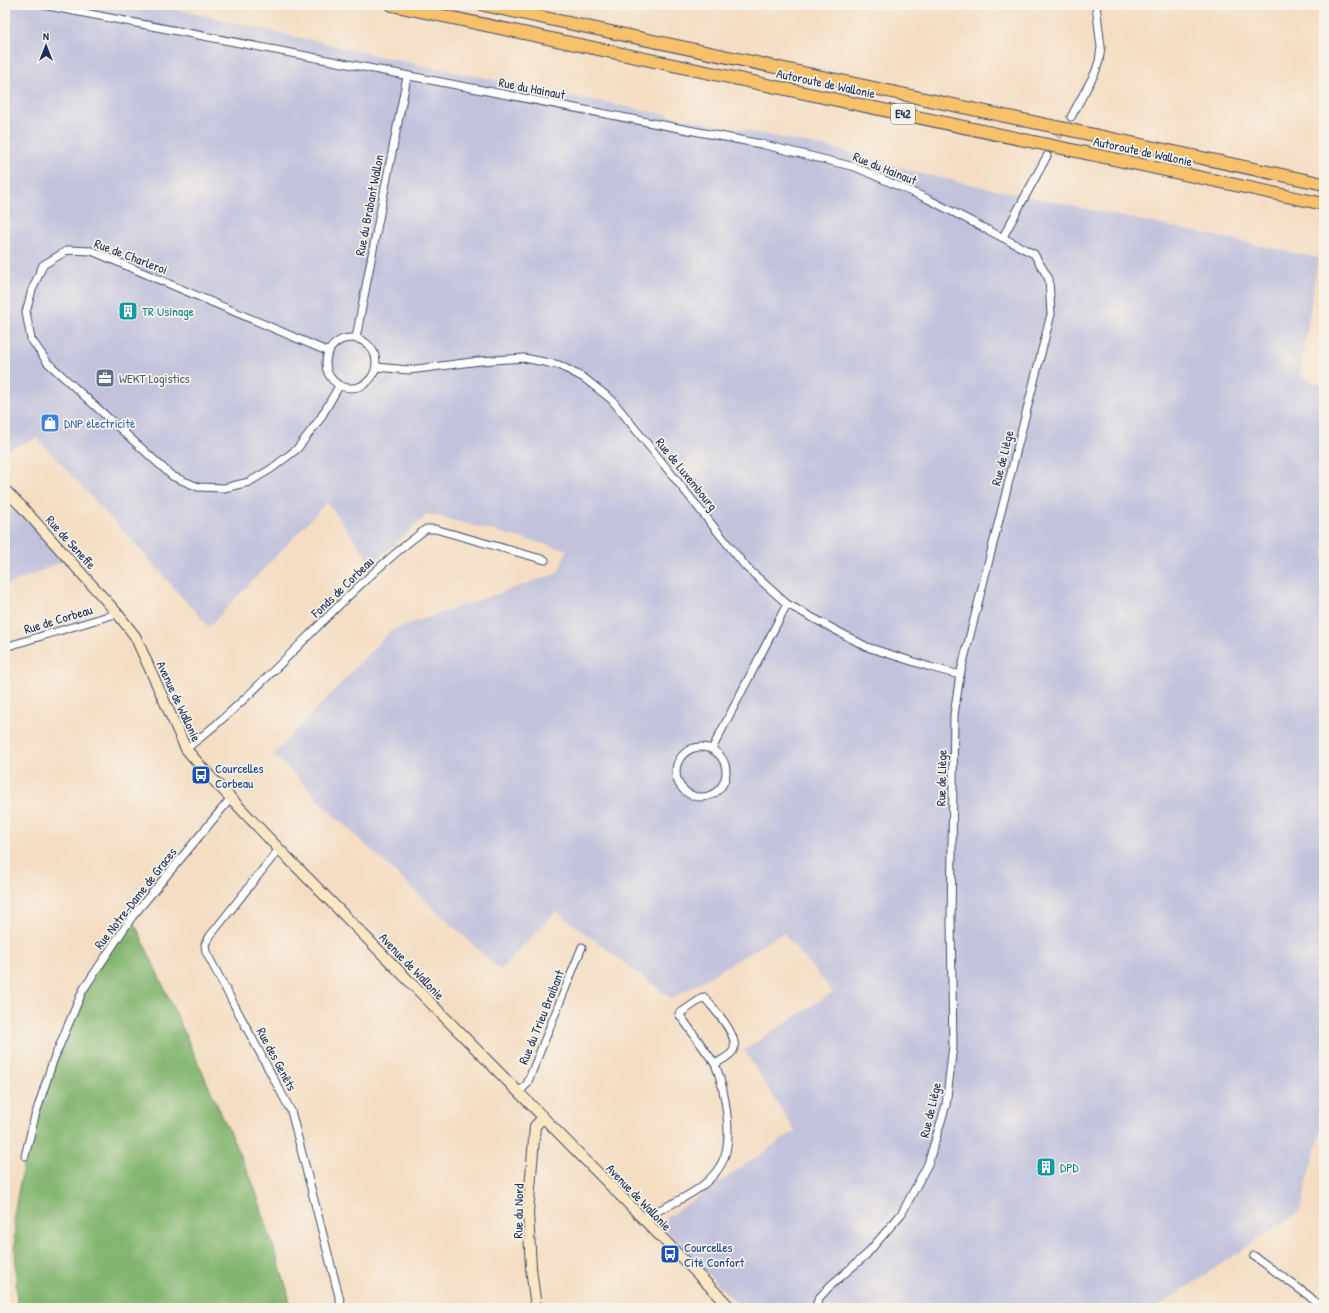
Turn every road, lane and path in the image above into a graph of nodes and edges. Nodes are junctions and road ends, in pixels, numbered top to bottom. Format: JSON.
{"nodes":[{"id":1,"x":43,"y":5,"type":"edge"},
{"id":2,"x":392,"y":5,"type":"edge"},
{"id":3,"x":484,"y":5,"type":"edge"},
{"id":4,"x":1096,"y":5,"type":"edge"},
{"id":5,"x":408,"y":77,"type":"junction"},
{"id":6,"x":1071,"y":117,"type":"tunnel mouth"},
{"id":7,"x":1047,"y":156,"type":"tunnel mouth"},
{"id":8,"x":1324,"y":184,"type":"edge"},
{"id":9,"x":1324,"y":204,"type":"edge"},
{"id":10,"x":1003,"y":237,"type":"junction"},
{"id":11,"x":356,"y":338,"type":"junction"},
{"id":12,"x":329,"y":352,"type":"junction"},
{"id":13,"x":376,"y":367,"type":"junction"},
{"id":14,"x":339,"y":386,"type":"junction"},
{"id":15,"x":5,"y":490,"type":"edge"},
{"id":16,"x":545,"y":560,"type":"dead end"},
{"id":17,"x":786,"y":604,"type":"junction"},
{"id":18,"x":117,"y":612,"type":"junction"},
{"id":19,"x":5,"y":647,"type":"edge"},
{"id":20,"x":960,"y":675,"type":"junction"},
{"id":21,"x":186,"y":749,"type":"junction"},
{"id":22,"x":712,"y":749,"type":"junction"},
{"id":23,"x":231,"y":798,"type":"junction"},
{"id":24,"x":279,"y":850,"type":"junction"},
{"id":25,"x":582,"y":948,"type":"dead end"},
{"id":26,"x":715,"y":1064,"type":"junction"},
{"id":27,"x":518,"y":1093,"type":"junction"},
{"id":28,"x":543,"y":1118,"type":"junction"},
{"id":29,"x":25,"y":1156,"type":"dead end"},
{"id":30,"x":642,"y":1218,"type":"junction"},
{"id":31,"x":1254,"y":1256,"type":"dead end"},
{"id":32,"x":342,"y":1308,"type":"edge"},
{"id":33,"x":536,"y":1308,"type":"edge"},
{"id":34,"x":731,"y":1308,"type":"edge"},
{"id":35,"x":815,"y":1308,"type":"edge"},
{"id":36,"x":1321,"y":1308,"type":"edge"}],
"edges":[{"from":1,"to":5,"type":"street","name":"Rue du Hainaut"},
{"from":2,"to":9,"type":"highway","name":"Autoroute de Wallonie","number":"E42"},
{"from":3,"to":8,"type":"highway","name":"Autoroute de Wallonie","number":"E42"},
{"from":4,"to":6,"type":"street"},
{"from":5,"to":10,"type":"street","name":"Rue du Hainaut"},
{"from":5,"to":11,"type":"street","name":"Rue du Brabant Wallon"},
{"from":7,"to":10,"type":"street"},
{"from":10,"to":20,"type":"street","name":"Rue de Liège"},
{"from":11,"to":12,"type":"street"},
{"from":11,"to":13,"type":"street"},
{"from":12,"to":14,"type":"street"},
{"from":12,"to":14,"type":"street","name":"Rue de Charleroi"},
{"from":13,"to":14,"type":"street"},
{"from":13,"to":17,"type":"street","name":"Rue de Luxembourg"},
{"from":15,"to":18,"type":"street","name":"Rue de Seneffe"},
{"from":16,"to":21,"type":"street","name":"Fonds de Corbeau"},
{"from":17,"to":20,"type":"street","name":"Rue de Luxembourg"},
{"from":17,"to":22,"type":"street"},
{"from":18,"to":19,"type":"street","name":"Rue de Corbeau"},
{"from":18,"to":21,"type":"street","name":"Avenue de Wallonie"},
{"from":20,"to":35,"type":"street","name":"Rue de Liège"},
{"from":21,"to":23,"type":"street","name":"Avenue de Wallonie"},
{"from":22,"to":22,"type":"street"},
{"from":23,"to":24,"type":"street","name":"Avenue de Wallonie"},
{"from":23,"to":29,"type":"street","name":"Rue Notre-Dame de Graces"},
{"from":24,"to":27,"type":"street","name":"Avenue de Wallonie"},
{"from":24,"to":32,"type":"street","name":"Rue des Genêts"},
{"from":25,"to":27,"type":"street","name":"Rue du Trieu Braibant"},
{"from":26,"to":26,"type":"street"},
{"from":26,"to":30,"type":"street"},
{"from":27,"to":28,"type":"street","name":"Avenue de Wallonie"},
{"from":28,"to":30,"type":"street","name":"Avenue de Wallonie"},
{"from":28,"to":33,"type":"street","name":"Rue du Nord"},
{"from":30,"to":34,"type":"street","name":"Avenue de Wallonie"},
{"from":31,"to":36,"type":"street"}]}
